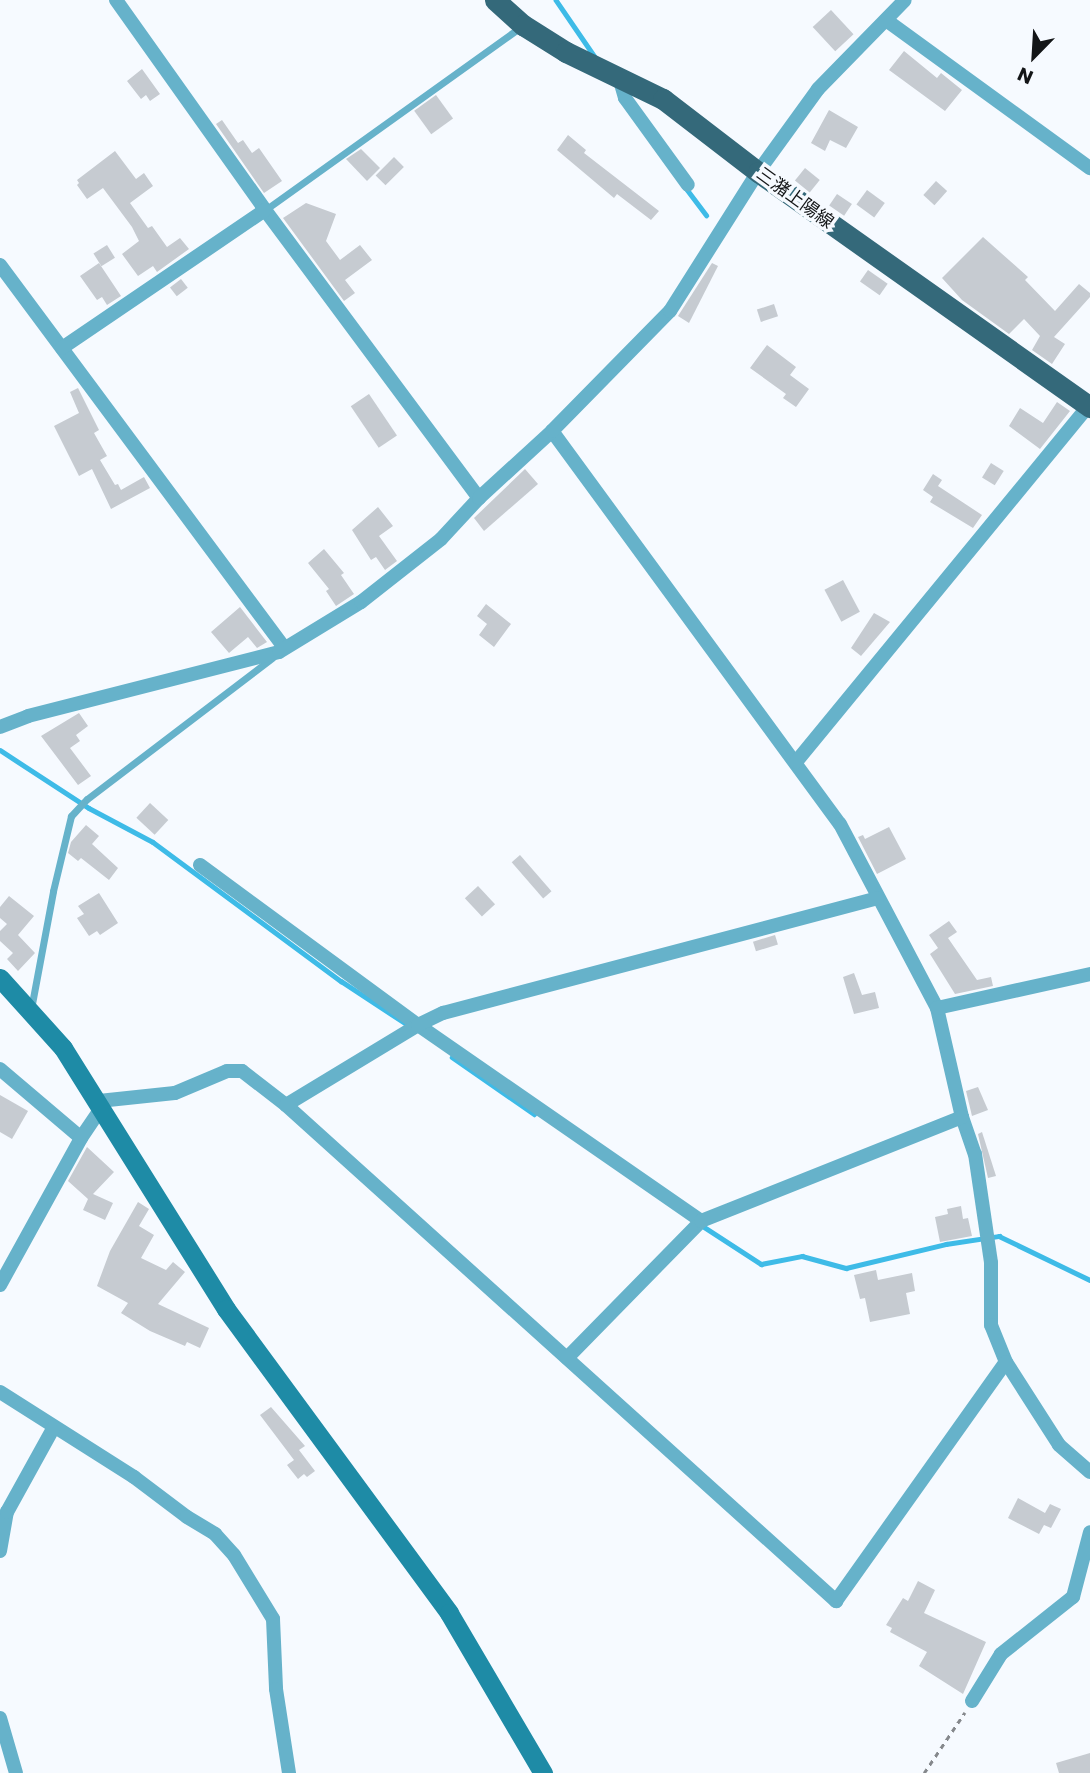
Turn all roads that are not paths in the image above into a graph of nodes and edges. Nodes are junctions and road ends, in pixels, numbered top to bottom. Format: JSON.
{"nodes":[{"id":1,"x":116,"y":0,"type":"edge"},
{"id":2,"x":495,"y":0,"type":"edge"},
{"id":3,"x":905,"y":0,"type":"edge"},
{"id":4,"x":886,"y":20,"type":"junction"},
{"id":5,"x":523,"y":26,"type":"junction"},
{"id":6,"x":619,"y":78,"type":"junction"},
{"id":7,"x":1090,"y":168,"type":"edge"},
{"id":8,"x":758,"y":172,"type":"junction"},
{"id":9,"x":688,"y":185,"type":"dead end"},
{"id":10,"x":265,"y":210,"type":"junction"},
{"id":11,"x":0,"y":265,"type":"edge"},
{"id":12,"x":62,"y":348,"type":"junction"},
{"id":13,"x":1089,"y":407,"type":"edge"},
{"id":14,"x":552,"y":432,"type":"junction"},
{"id":15,"x":479,"y":498,"type":"junction"},
{"id":16,"x":282,"y":650,"type":"junction"},
{"id":17,"x":0,"y":727,"type":"edge"},
{"id":18,"x":796,"y":762,"type":"junction"},
{"id":19,"x":200,"y":865,"type":"dead end"},
{"id":20,"x":877,"y":898,"type":"junction"},
{"id":21,"x":1090,"y":974,"type":"edge"},
{"id":22,"x":0,"y":978,"type":"edge"},
{"id":23,"x":937,"y":1008,"type":"junction"},
{"id":24,"x":31,"y":1010,"type":"junction"},
{"id":25,"x":418,"y":1025,"type":"junction"},
{"id":26,"x":0,"y":1069,"type":"edge"},
{"id":27,"x":100,"y":1104,"type":"junction"},
{"id":28,"x":286,"y":1105,"type":"junction"},
{"id":29,"x":962,"y":1117,"type":"junction"},
{"id":30,"x":81,"y":1138,"type":"junction"},
{"id":31,"x":701,"y":1221,"type":"junction"},
{"id":32,"x":0,"y":1286,"type":"edge"},
{"id":33,"x":567,"y":1358,"type":"junction"},
{"id":34,"x":1006,"y":1362,"type":"junction"},
{"id":35,"x":0,"y":1392,"type":"edge"},
{"id":36,"x":54,"y":1427,"type":"junction"},
{"id":37,"x":1090,"y":1472,"type":"edge"},
{"id":38,"x":1090,"y":1532,"type":"edge"},
{"id":39,"x":0,"y":1550,"type":"edge"},
{"id":40,"x":972,"y":1701,"type":"road end"},
{"id":41,"x":0,"y":1718,"type":"edge"},
{"id":42,"x":16,"y":1773,"type":"edge"},
{"id":43,"x":289,"y":1773,"type":"edge"},
{"id":44,"x":543,"y":1773,"type":"edge"}],
"edges":[{"from":1,"to":10,"type":"street"},
{"from":2,"to":5,"type":"main road","name":"三潴上陽線"},
{"from":3,"to":4,"type":"street"},
{"from":4,"to":7,"type":"street"},
{"from":4,"to":8,"type":"street"},
{"from":5,"to":6,"type":"main road","name":"三潴上陽線"},
{"from":5,"to":10,"type":"lane"},
{"from":6,"to":8,"type":"main road","name":"三潴上陽線"},
{"from":6,"to":9,"type":"street"},
{"from":8,"to":13,"type":"main road","name":"三潴上陽線"},
{"from":8,"to":14,"type":"street"},
{"from":10,"to":12,"type":"street"},
{"from":10,"to":15,"type":"street"},
{"from":11,"to":12,"type":"street"},
{"from":12,"to":16,"type":"street"},
{"from":13,"to":18,"type":"street"},
{"from":14,"to":15,"type":"street"},
{"from":14,"to":18,"type":"street"},
{"from":15,"to":16,"type":"street"},
{"from":16,"to":17,"type":"street"},
{"from":16,"to":24,"type":"lane"},
{"from":18,"to":20,"type":"street"},
{"from":19,"to":25,"type":"street"},
{"from":20,"to":23,"type":"street"},
{"from":20,"to":25,"type":"street"},
{"from":21,"to":23,"type":"street"},
{"from":22,"to":24,"type":"street"},
{"from":23,"to":29,"type":"street"},
{"from":24,"to":27,"type":"street"},
{"from":25,"to":28,"type":"street"},
{"from":25,"to":31,"type":"street"},
{"from":26,"to":30,"type":"street"},
{"from":27,"to":28,"type":"street"},
{"from":27,"to":30,"type":"street"},
{"from":27,"to":44,"type":"street"},
{"from":28,"to":33,"type":"street"},
{"from":29,"to":31,"type":"street"},
{"from":29,"to":34,"type":"street"},
{"from":30,"to":32,"type":"street"},
{"from":31,"to":33,"type":"street"},
{"from":33,"to":34,"type":"street"},
{"from":34,"to":37,"type":"street"},
{"from":35,"to":36,"type":"street"},
{"from":36,"to":39,"type":"street"},
{"from":36,"to":43,"type":"street"},
{"from":38,"to":40,"type":"street"},
{"from":41,"to":42,"type":"street"}]}
